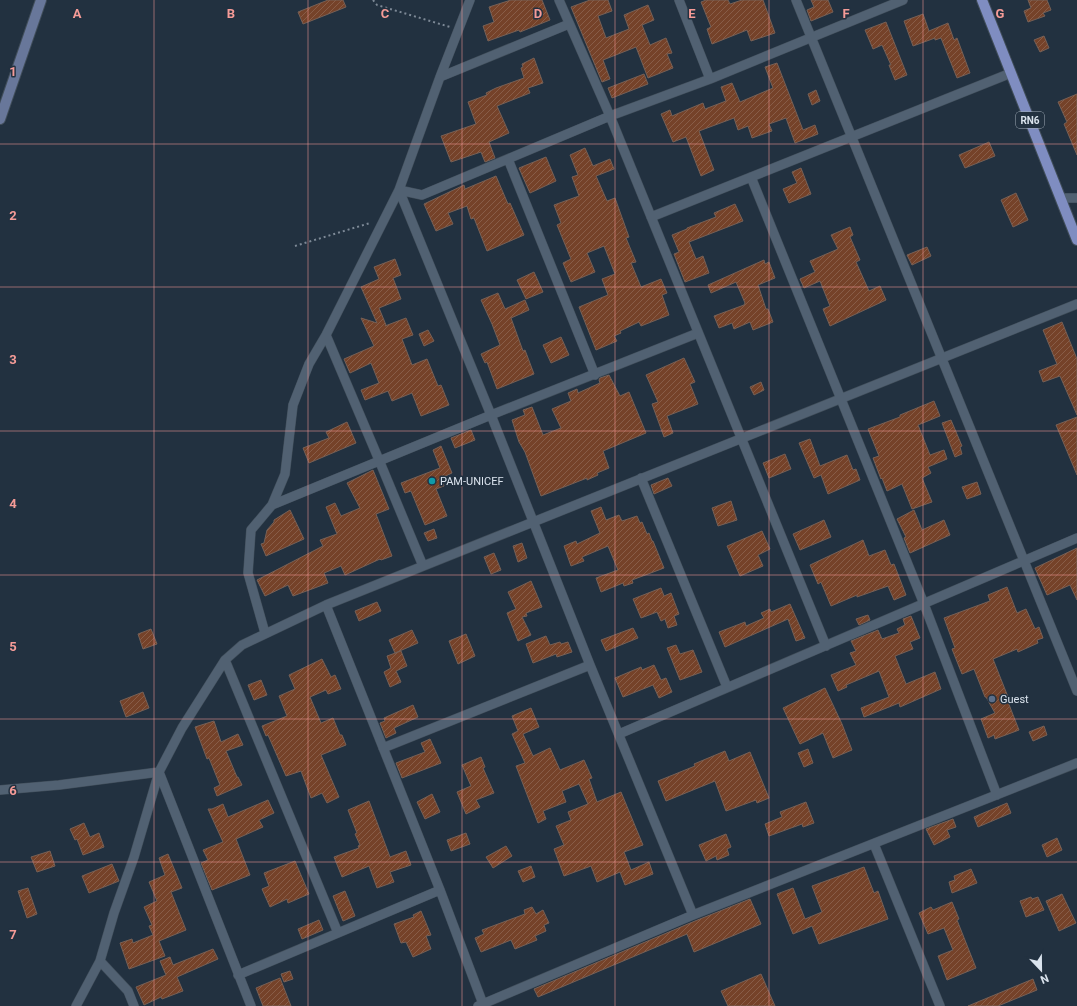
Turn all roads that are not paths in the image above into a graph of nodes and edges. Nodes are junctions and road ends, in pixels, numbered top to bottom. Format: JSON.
{"nodes":[{"id":1,"x":41,"y":0,"type":"edge"},
{"id":2,"x":470,"y":0,"type":"edge"},
{"id":3,"x":559,"y":0,"type":"edge"},
{"id":4,"x":679,"y":0,"type":"edge"},
{"id":5,"x":796,"y":0,"type":"edge"},
{"id":6,"x":903,"y":0,"type":"edge"},
{"id":7,"x":982,"y":0,"type":"edge"},
{"id":8,"x":569,"y":24,"type":"junction"},
{"id":9,"x":811,"y":38,"type":"junction"},
{"id":10,"x":1011,"y":73,"type":"junction"},
{"id":11,"x":440,"y":77,"type":"junction"},
{"id":12,"x":710,"y":79,"type":"junction"},
{"id":13,"x":610,"y":116,"type":"junction"},
{"id":14,"x":0,"y":119,"type":"edge"},
{"id":15,"x":852,"y":137,"type":"junction"},
{"id":16,"x":508,"y":159,"type":"junction"},
{"id":17,"x":751,"y":177,"type":"junction"},
{"id":18,"x":399,"y":190,"type":"junction"},
{"id":19,"x":1061,"y":198,"type":"junction"},
{"id":20,"x":1077,"y":198,"type":"edge"},
{"id":21,"x":651,"y":217,"type":"junction"},
{"id":22,"x":1077,"y":240,"type":"edge"},
{"id":23,"x":1077,"y":304,"type":"edge"},
{"id":24,"x":698,"y":333,"type":"junction"},
{"id":25,"x":326,"y":335,"type":"junction"},
{"id":26,"x":942,"y":358,"type":"junction"},
{"id":27,"x":595,"y":375,"type":"junction"},
{"id":28,"x":841,"y":398,"type":"junction"},
{"id":29,"x":491,"y":415,"type":"junction"},
{"id":30,"x":741,"y":438,"type":"junction"},
{"id":31,"x":379,"y":460,"type":"junction"},
{"id":32,"x":641,"y":478,"type":"junction"},
{"id":33,"x":272,"y":505,"type":"junction"},
{"id":34,"x":533,"y":522,"type":"junction"},
{"id":35,"x":1077,"y":538,"type":"edge"},
{"id":36,"x":1025,"y":561,"type":"junction"},
{"id":37,"x":423,"y":566,"type":"junction"},
{"id":38,"x":924,"y":604,"type":"junction"},
{"id":39,"x":326,"y":605,"type":"junction"},
{"id":40,"x":265,"y":633,"type":"junction"},
{"id":41,"x":826,"y":646,"type":"junction"},
{"id":42,"x":225,"y":660,"type":"junction"},
{"id":43,"x":590,"y":665,"type":"junction"},
{"id":44,"x":727,"y":688,"type":"junction"},
{"id":45,"x":1077,"y":691,"type":"edge"},
{"id":46,"x":618,"y":734,"type":"junction"},
{"id":47,"x":383,"y":748,"type":"junction"},
{"id":48,"x":1077,"y":763,"type":"edge"},
{"id":49,"x":158,"y":772,"type":"junction"},
{"id":50,"x":0,"y":790,"type":"edge"},
{"id":51,"x":997,"y":795,"type":"junction"},
{"id":52,"x":874,"y":844,"type":"junction"},
{"id":53,"x":440,"y":890,"type":"junction"},
{"id":54,"x":693,"y":916,"type":"junction"},
{"id":55,"x":338,"y":933,"type":"junction"},
{"id":56,"x":100,"y":961,"type":"junction"},
{"id":57,"x":238,"y":975,"type":"junction"},
{"id":58,"x":480,"y":1005,"type":"edge"},
{"id":59,"x":76,"y":1006,"type":"edge"},
{"id":60,"x":134,"y":1006,"type":"edge"},
{"id":61,"x":251,"y":1006,"type":"edge"},
{"id":62,"x":940,"y":1006,"type":"edge"}],
"edges":[{"from":1,"to":14,"type":"street"},
{"from":2,"to":11,"type":"street"},
{"from":3,"to":8,"type":"street"},
{"from":4,"to":12,"type":"street"},
{"from":5,"to":9,"type":"street"},
{"from":6,"to":9,"type":"street"},
{"from":7,"to":10,"type":"main road","number":"RN6"},
{"from":8,"to":11,"type":"street"},
{"from":8,"to":13,"type":"street"},
{"from":9,"to":12,"type":"street"},
{"from":9,"to":15,"type":"street"},
{"from":10,"to":15,"type":"street"},
{"from":10,"to":19,"type":"main road","number":"RN6"},
{"from":11,"to":18,"type":"street"},
{"from":12,"to":13,"type":"street"},
{"from":13,"to":16,"type":"street"},
{"from":13,"to":21,"type":"street"},
{"from":15,"to":17,"type":"street"},
{"from":15,"to":26,"type":"street"},
{"from":16,"to":18,"type":"street"},
{"from":16,"to":27,"type":"street"},
{"from":17,"to":21,"type":"street"},
{"from":17,"to":28,"type":"street"},
{"from":18,"to":25,"type":"street"},
{"from":18,"to":29,"type":"street"},
{"from":19,"to":20,"type":"street"},
{"from":19,"to":22,"type":"main road","number":"RN6"},
{"from":21,"to":24,"type":"street"},
{"from":23,"to":26,"type":"street"},
{"from":24,"to":27,"type":"street"},
{"from":24,"to":30,"type":"street"},
{"from":25,"to":31,"type":"street"},
{"from":25,"to":33,"type":"street"},
{"from":26,"to":28,"type":"street"},
{"from":26,"to":36,"type":"street"},
{"from":27,"to":29,"type":"street"},
{"from":28,"to":30,"type":"street"},
{"from":28,"to":38,"type":"street"},
{"from":29,"to":31,"type":"street"},
{"from":29,"to":34,"type":"street"},
{"from":30,"to":32,"type":"street"},
{"from":30,"to":41,"type":"street"},
{"from":31,"to":33,"type":"street"},
{"from":31,"to":37,"type":"street"},
{"from":32,"to":34,"type":"street"},
{"from":32,"to":44,"type":"street"},
{"from":33,"to":40,"type":"street"},
{"from":34,"to":37,"type":"street"},
{"from":34,"to":43,"type":"street"},
{"from":35,"to":36,"type":"street"},
{"from":36,"to":38,"type":"street"},
{"from":36,"to":45,"type":"street"},
{"from":37,"to":39,"type":"street"},
{"from":38,"to":41,"type":"street"},
{"from":38,"to":51,"type":"street"},
{"from":39,"to":40,"type":"street"},
{"from":39,"to":47,"type":"street"},
{"from":40,"to":42,"type":"street"},
{"from":41,"to":44,"type":"street"},
{"from":42,"to":49,"type":"street"},
{"from":42,"to":55,"type":"street"},
{"from":43,"to":46,"type":"street"},
{"from":43,"to":47,"type":"street"},
{"from":44,"to":46,"type":"street"},
{"from":46,"to":54,"type":"street"},
{"from":47,"to":53,"type":"street"},
{"from":48,"to":51,"type":"street"},
{"from":49,"to":50,"type":"street"},
{"from":49,"to":56,"type":"street"},
{"from":49,"to":57,"type":"street"},
{"from":51,"to":52,"type":"street"},
{"from":52,"to":54,"type":"street"},
{"from":52,"to":62,"type":"street"},
{"from":53,"to":55,"type":"street"},
{"from":53,"to":58,"type":"street"},
{"from":54,"to":58,"type":"street"},
{"from":55,"to":57,"type":"street"},
{"from":56,"to":59,"type":"street"},
{"from":56,"to":60,"type":"street"},
{"from":57,"to":61,"type":"street"}]}
